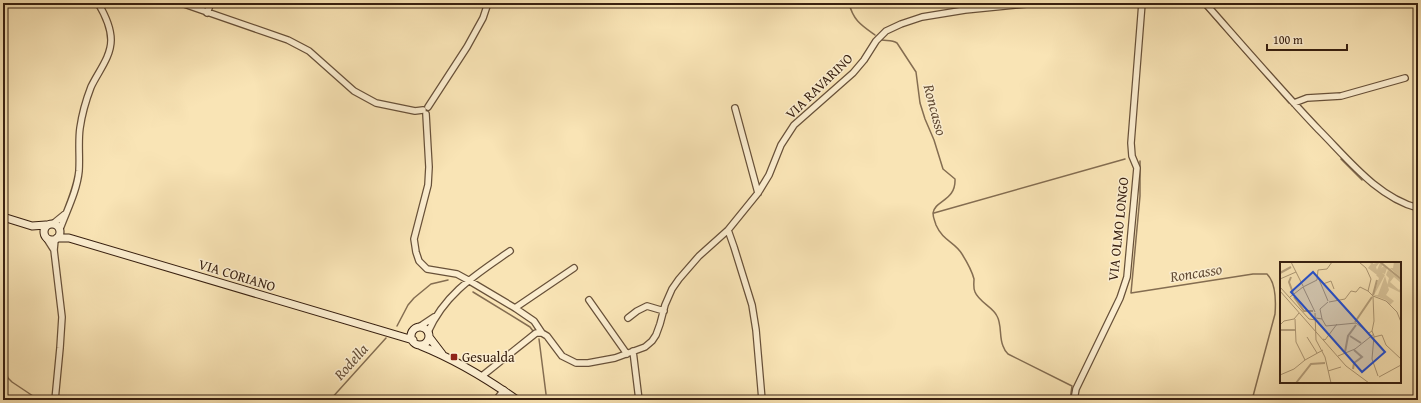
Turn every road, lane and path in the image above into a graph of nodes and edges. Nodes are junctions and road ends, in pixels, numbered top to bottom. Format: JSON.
{"nodes":[{"id":1,"x":98,"y":3,"type":"edge"},
{"id":2,"x":181,"y":3,"type":"edge"},
{"id":3,"x":211,"y":3,"type":"edge"},
{"id":4,"x":488,"y":3,"type":"edge"},
{"id":5,"x":1038,"y":3,"type":"edge"},
{"id":6,"x":1142,"y":3,"type":"edge"},
{"id":7,"x":1205,"y":3,"type":"edge"},
{"id":8,"x":207,"y":13,"type":"junction"},
{"id":9,"x":1405,"y":78,"type":"dead end"},
{"id":10,"x":1294,"y":103,"type":"junction"},
{"id":11,"x":735,"y":108,"type":"dead end"},
{"id":12,"x":426,"y":110,"type":"junction"},
{"id":13,"x":758,"y":193,"type":"junction"},
{"id":14,"x":1418,"y":208,"type":"edge"},
{"id":15,"x":3,"y":217,"type":"edge"},
{"id":16,"x":32,"y":226,"type":"junction"},
{"id":17,"x":728,"y":230,"type":"junction"},
{"id":18,"x":55,"y":231,"type":"junction"},
{"id":19,"x":45,"y":237,"type":"junction"},
{"id":20,"x":54,"y":250,"type":"junction"},
{"id":21,"x":510,"y":251,"type":"dead end"},
{"id":22,"x":574,"y":268,"type":"dead end"},
{"id":23,"x":468,"y":280,"type":"junction"},
{"id":24,"x":589,"y":300,"type":"dead end"},
{"id":25,"x":515,"y":308,"type":"junction"},
{"id":26,"x":664,"y":311,"type":"junction"},
{"id":27,"x":434,"y":317,"type":"junction"},
{"id":28,"x":628,"y":318,"type":"dead end"},
{"id":29,"x":416,"y":329,"type":"junction"},
{"id":30,"x":542,"y":333,"type":"junction"},
{"id":31,"x":429,"y":334,"type":"junction"},
{"id":32,"x":397,"y":336,"type":"junction"},
{"id":33,"x":413,"y":340,"type":"junction"},
{"id":34,"x":419,"y":345,"type":"junction"},
{"id":35,"x":633,"y":351,"type":"junction"},
{"id":36,"x":442,"y":354,"type":"junction"},
{"id":37,"x":627,"y":354,"type":"junction"},
{"id":38,"x":482,"y":376,"type":"junction"},
{"id":39,"x":504,"y":390,"type":"junction"},
{"id":40,"x":55,"y":400,"type":"edge"},
{"id":41,"x":496,"y":400,"type":"edge"},
{"id":42,"x":517,"y":400,"type":"edge"},
{"id":43,"x":639,"y":400,"type":"edge"},
{"id":44,"x":762,"y":400,"type":"edge"},
{"id":45,"x":1074,"y":400,"type":"edge"}],
"edges":[{"from":1,"to":18,"type":"street"},
{"from":2,"to":8,"type":"street"},
{"from":3,"to":8,"type":"street"},
{"from":4,"to":12,"type":"street"},
{"from":5,"to":13,"type":"street","name":"VIA RAVARINO"},
{"from":6,"to":45,"type":"street","name":"VIA OLMO LONGO"},
{"from":7,"to":10,"type":"street"},
{"from":8,"to":12,"type":"street"},
{"from":9,"to":10,"type":"street"},
{"from":10,"to":14,"type":"street"},
{"from":11,"to":13,"type":"street"},
{"from":12,"to":23,"type":"street","name":"VIA RAVARINO"},
{"from":13,"to":17,"type":"street","name":"VIA RAVARINO"},
{"from":15,"to":16,"type":"main road","name":"VIA CORIANO"},
{"from":16,"to":18,"type":"main road","name":"VIA CORIANO"},
{"from":16,"to":19,"type":"main road","name":"VIA CORIANO"},
{"from":17,"to":26,"type":"street","name":"VIA RAVARINO"},
{"from":17,"to":44,"type":"street"},
{"from":18,"to":19,"type":"main road"},
{"from":18,"to":19,"type":"main road"},
{"from":18,"to":20,"type":"street"},
{"from":18,"to":32,"type":"main road","name":"VIA CORIANO"},
{"from":19,"to":20,"type":"street"},
{"from":20,"to":40,"type":"street"},
{"from":21,"to":23,"type":"street"},
{"from":22,"to":25,"type":"street"},
{"from":23,"to":25,"type":"street","name":"VIA RAVARINO"},
{"from":23,"to":27,"type":"street"},
{"from":24,"to":37,"type":"street"},
{"from":25,"to":30,"type":"street","name":"VIA RAVARINO"},
{"from":26,"to":28,"type":"street"},
{"from":26,"to":35,"type":"street","name":"VIA RAVARINO"},
{"from":27,"to":29,"type":"street"},
{"from":27,"to":31,"type":"street"},
{"from":29,"to":31,"type":"main road"},
{"from":29,"to":32,"type":"main road"},
{"from":29,"to":33,"type":"main road"},
{"from":30,"to":37,"type":"street","name":"VIA RAVARINO"},
{"from":30,"to":38,"type":"street"},
{"from":31,"to":34,"type":"main road"},
{"from":31,"to":36,"type":"main road"},
{"from":32,"to":33,"type":"main road","name":"VIA CORIANO"},
{"from":33,"to":34,"type":"main road"},
{"from":34,"to":36,"type":"main road"},
{"from":35,"to":37,"type":"street","name":"VIA RAVARINO"},
{"from":35,"to":43,"type":"street"},
{"from":36,"to":38,"type":"main road"},
{"from":38,"to":39,"type":"main road"},
{"from":39,"to":41,"type":"street"},
{"from":39,"to":42,"type":"main road"}]}
